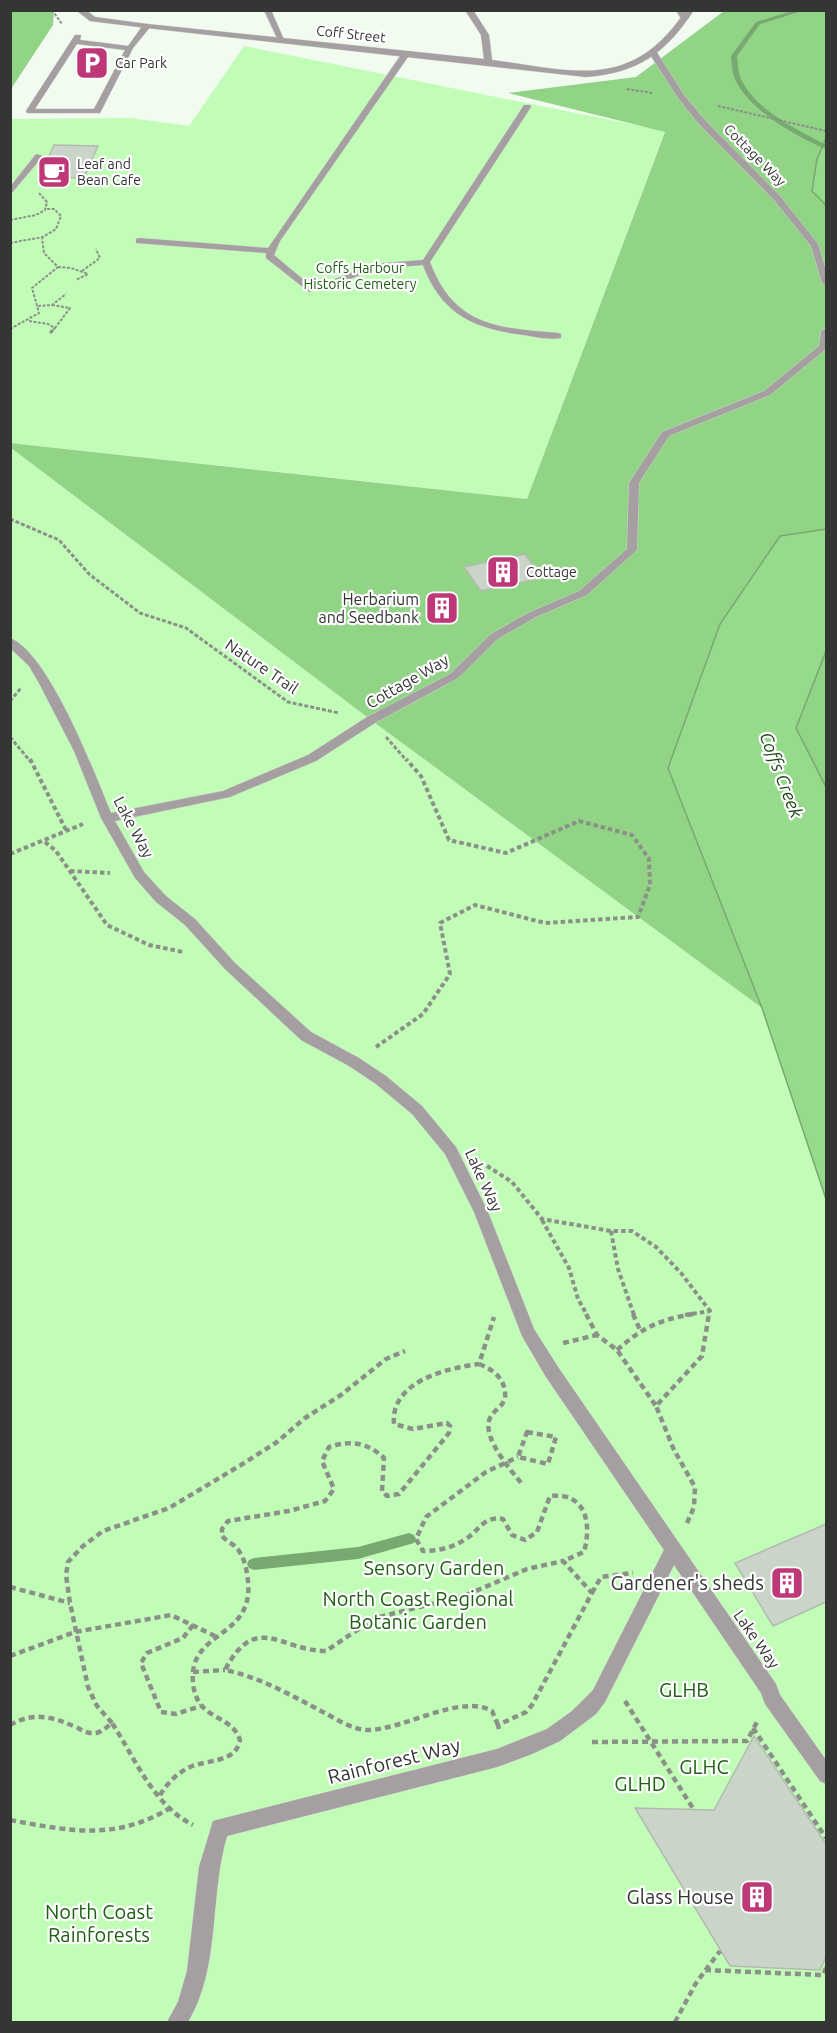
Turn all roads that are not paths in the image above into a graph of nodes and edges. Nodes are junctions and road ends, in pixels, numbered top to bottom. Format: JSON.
{"nodes":[{"id":1,"x":80,"y":10,"type":"edge"},
{"id":2,"x":267,"y":10,"type":"edge"},
{"id":3,"x":469,"y":10,"type":"edge"},
{"id":4,"x":679,"y":10,"type":"edge"},
{"id":5,"x":688,"y":14,"type":"edge"},
{"id":6,"x":147,"y":26,"type":"junction"},
{"id":7,"x":282,"y":40,"type":"junction"},
{"id":8,"x":130,"y":48,"type":"junction"},
{"id":9,"x":653,"y":53,"type":"junction"},
{"id":10,"x":406,"y":54,"type":"junction"},
{"id":11,"x":488,"y":62,"type":"junction"},
{"id":12,"x":527,"y":107,"type":"dead end"},
{"id":13,"x":39,"y":156,"type":"dead end"},
{"id":14,"x":10,"y":193,"type":"edge"},
{"id":15,"x":139,"y":241,"type":"dead end"},
{"id":16,"x":271,"y":251,"type":"junction"},
{"id":17,"x":426,"y":262,"type":"junction"},
{"id":18,"x":826,"y":283,"type":"edge"},
{"id":19,"x":826,"y":331,"type":"edge"},
{"id":20,"x":558,"y":336,"type":"dead end"},
{"id":21,"x":10,"y":641,"type":"edge"},
{"id":22,"x":107,"y":818,"type":"junction"},
{"id":23,"x":673,"y":1550,"type":"junction"},
{"id":24,"x":826,"y":1775,"type":"edge"},
{"id":25,"x":177,"y":2022,"type":"edge"}],
"edges":[{"from":1,"to":6,"type":"street","name":"Coff Street"},
{"from":2,"to":7,"type":"lane"},
{"from":3,"to":11,"type":"street"},
{"from":4,"to":5,"type":"lane"},
{"from":5,"to":9,"type":"street"},
{"from":6,"to":7,"type":"street","name":"Coff Street"},
{"from":6,"to":8,"type":"lane"},
{"from":7,"to":10,"type":"street","name":"Coff Street"},
{"from":8,"to":8,"type":"lane"},
{"from":9,"to":11,"type":"street","name":"Coff Street"},
{"from":9,"to":18,"type":"lane","name":"Cottage Way"},
{"from":10,"to":11,"type":"street","name":"Coff Street"},
{"from":10,"to":16,"type":"lane"},
{"from":12,"to":17,"type":"lane"},
{"from":13,"to":14,"type":"lane"},
{"from":15,"to":16,"type":"lane"},
{"from":16,"to":17,"type":"lane"},
{"from":17,"to":20,"type":"lane"},
{"from":19,"to":22,"type":"lane","name":"Cottage Way"},
{"from":21,"to":22,"type":"lane","name":"Lake Way"},
{"from":22,"to":23,"type":"lane","name":"Lake Way"},
{"from":23,"to":24,"type":"lane","name":"Lake Way"},
{"from":23,"to":25,"type":"lane","name":"Rainforest Way"}]}
